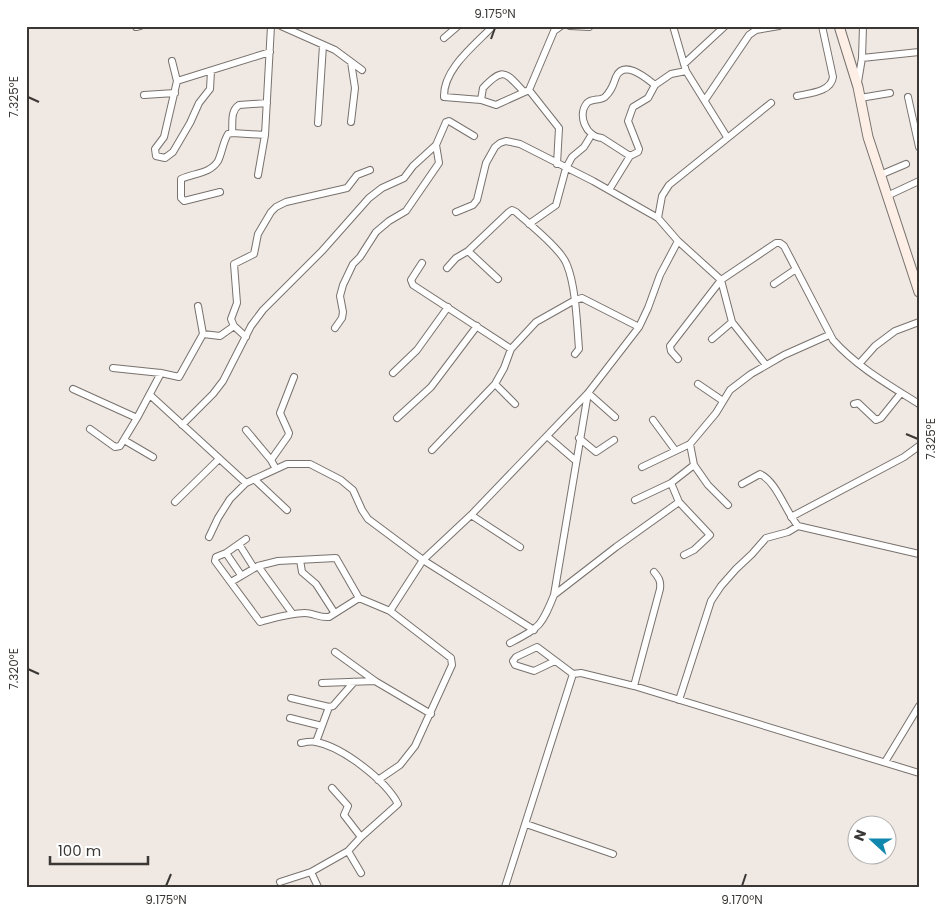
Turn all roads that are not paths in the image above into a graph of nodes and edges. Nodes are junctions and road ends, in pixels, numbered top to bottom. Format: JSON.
{"nodes":[{"id":1,"x":271,"y":26,"type":"edge"},
{"id":2,"x":281,"y":26,"type":"edge"},
{"id":3,"x":458,"y":26,"type":"edge"},
{"id":4,"x":493,"y":26,"type":"edge"},
{"id":5,"x":561,"y":26,"type":"edge"},
{"id":6,"x":570,"y":26,"type":"edge"},
{"id":7,"x":673,"y":26,"type":"edge"},
{"id":8,"x":725,"y":26,"type":"edge"},
{"id":9,"x":779,"y":26,"type":"edge"},
{"id":10,"x":822,"y":26,"type":"edge"},
{"id":11,"x":839,"y":26,"type":"edge"},
{"id":12,"x":863,"y":26,"type":"edge"},
{"id":13,"x":589,"y":27,"type":"edge"},
{"id":14,"x":755,"y":28,"type":"edge"},
{"id":15,"x":444,"y":38,"type":"dead end"},
{"id":16,"x":323,"y":45,"type":"junction"},
{"id":17,"x":270,"y":52,"type":"junction"},
{"id":18,"x":919,"y":52,"type":"edge"},
{"id":19,"x":862,"y":58,"type":"junction"},
{"id":20,"x":172,"y":61,"type":"dead end"},
{"id":21,"x":351,"y":62,"type":"junction"},
{"id":22,"x":685,"y":68,"type":"junction"},
{"id":23,"x":362,"y":70,"type":"dead end"},
{"id":24,"x":211,"y":71,"type":"junction"},
{"id":25,"x":177,"y":82,"type":"junction"},
{"id":26,"x":655,"y":85,"type":"junction"},
{"id":27,"x":858,"y":87,"type":"junction"},
{"id":28,"x":526,"y":91,"type":"junction"},
{"id":29,"x":175,"y":93,"type":"junction"},
{"id":30,"x":890,"y":94,"type":"dead end"},
{"id":31,"x":144,"y":95,"type":"dead end"},
{"id":32,"x":797,"y":96,"type":"dead end"},
{"id":33,"x":908,"y":97,"type":"dead end"},
{"id":34,"x":860,"y":98,"type":"junction"},
{"id":35,"x":482,"y":100,"type":"junction"},
{"id":36,"x":705,"y":100,"type":"junction"},
{"id":37,"x":267,"y":102,"type":"junction"},
{"id":38,"x":772,"y":103,"type":"dead end"},
{"id":39,"x":351,"y":122,"type":"dead end"},
{"id":40,"x":318,"y":123,"type":"dead end"},
{"id":41,"x":917,"y":131,"type":"edge"},
{"id":42,"x":232,"y":133,"type":"junction"},
{"id":43,"x":592,"y":134,"type":"junction"},
{"id":44,"x":265,"y":135,"type":"junction"},
{"id":45,"x":474,"y":136,"type":"dead end"},
{"id":46,"x":728,"y":137,"type":"junction"},
{"id":47,"x":436,"y":145,"type":"junction"},
{"id":48,"x":919,"y":147,"type":"edge"},
{"id":49,"x":630,"y":156,"type":"junction"},
{"id":50,"x":557,"y":164,"type":"junction"},
{"id":51,"x":906,"y":164,"type":"dead end"},
{"id":52,"x":566,"y":168,"type":"junction"},
{"id":53,"x":370,"y":170,"type":"dead end"},
{"id":54,"x":258,"y":174,"type":"dead end"},
{"id":55,"x":880,"y":175,"type":"junction"},
{"id":56,"x":919,"y":181,"type":"edge"},
{"id":57,"x":610,"y":190,"type":"junction"},
{"id":58,"x":220,"y":192,"type":"dead end"},
{"id":59,"x":887,"y":196,"type":"junction"},
{"id":60,"x":456,"y":212,"type":"dead end"},
{"id":61,"x":658,"y":218,"type":"junction"},
{"id":62,"x":529,"y":224,"type":"junction"},
{"id":63,"x":678,"y":241,"type":"junction"},
{"id":64,"x":468,"y":251,"type":"junction"},
{"id":65,"x":422,"y":263,"type":"dead end"},
{"id":66,"x":447,"y":268,"type":"dead end"},
{"id":67,"x":796,"y":269,"type":"junction"},
{"id":68,"x":915,"y":271,"type":"edge"},
{"id":69,"x":498,"y":279,"type":"dead end"},
{"id":70,"x":722,"y":280,"type":"junction"},
{"id":71,"x":774,"y":284,"type":"dead end"},
{"id":72,"x":919,"y":292,"type":"edge"},
{"id":73,"x":575,"y":300,"type":"junction"},
{"id":74,"x":198,"y":306,"type":"dead end"},
{"id":75,"x":448,"y":307,"type":"junction"},
{"id":76,"x":732,"y":322,"type":"junction"},
{"id":77,"x":919,"y":322,"type":"edge"},
{"id":78,"x":234,"y":326,"type":"junction"},
{"id":79,"x":477,"y":326,"type":"junction"},
{"id":80,"x":638,"y":327,"type":"junction"},
{"id":81,"x":336,"y":328,"type":"dead end"},
{"id":82,"x":203,"y":334,"type":"junction"},
{"id":83,"x":829,"y":335,"type":"junction"},
{"id":84,"x":246,"y":336,"type":"junction"},
{"id":85,"x":712,"y":339,"type":"dead end"},
{"id":86,"x":511,"y":349,"type":"junction"},
{"id":87,"x":575,"y":354,"type":"dead end"},
{"id":88,"x":678,"y":359,"type":"dead end"},
{"id":89,"x":859,"y":364,"type":"junction"},
{"id":90,"x":766,"y":365,"type":"junction"},
{"id":91,"x":113,"y":368,"type":"dead end"},
{"id":92,"x":160,"y":373,"type":"junction"},
{"id":93,"x":393,"y":373,"type":"dead end"},
{"id":94,"x":294,"y":377,"type":"dead end"},
{"id":95,"x":495,"y":384,"type":"junction"},
{"id":96,"x":698,"y":384,"type":"dead end"},
{"id":97,"x":73,"y":389,"type":"dead end"},
{"id":98,"x":901,"y":392,"type":"junction"},
{"id":99,"x":588,"y":393,"type":"junction"},
{"id":100,"x":150,"y":395,"type":"junction"},
{"id":101,"x":723,"y":402,"type":"junction"},
{"id":102,"x":515,"y":404,"type":"dead end"},
{"id":103,"x":854,"y":404,"type":"dead end"},
{"id":104,"x":919,"y":404,"type":"edge"},
{"id":105,"x":615,"y":417,"type":"dead end"},
{"id":106,"x":137,"y":418,"type":"junction"},
{"id":107,"x":397,"y":418,"type":"dead end"},
{"id":108,"x":653,"y":420,"type":"dead end"},
{"id":109,"x":182,"y":425,"type":"junction"},
{"id":110,"x":90,"y":430,"type":"dead end"},
{"id":111,"x":246,"y":430,"type":"dead end"},
{"id":112,"x":547,"y":436,"type":"junction"},
{"id":113,"x":580,"y":438,"type":"junction"},
{"id":114,"x":124,"y":440,"type":"junction"},
{"id":115,"x":614,"y":440,"type":"dead end"},
{"id":116,"x":690,"y":444,"type":"junction"},
{"id":117,"x":919,"y":446,"type":"edge"},
{"id":118,"x":432,"y":450,"type":"dead end"},
{"id":119,"x":675,"y":450,"type":"junction"},
{"id":120,"x":153,"y":456,"type":"dead end"},
{"id":121,"x":219,"y":459,"type":"junction"},
{"id":122,"x":271,"y":460,"type":"junction"},
{"id":123,"x":576,"y":461,"type":"junction"},
{"id":124,"x":694,"y":465,"type":"junction"},
{"id":125,"x":642,"y":467,"type":"dead end"},
{"id":126,"x":276,"y":469,"type":"junction"},
{"id":127,"x":254,"y":479,"type":"junction"},
{"id":128,"x":246,"y":483,"type":"junction"},
{"id":129,"x":671,"y":483,"type":"junction"},
{"id":130,"x":742,"y":484,"type":"dead end"},
{"id":131,"x":635,"y":500,"type":"dead end"},
{"id":132,"x":175,"y":502,"type":"dead end"},
{"id":133,"x":679,"y":502,"type":"junction"},
{"id":134,"x":728,"y":505,"type":"dead end"},
{"id":135,"x":287,"y":510,"type":"dead end"},
{"id":136,"x":471,"y":515,"type":"junction"},
{"id":137,"x":790,"y":517,"type":"junction"},
{"id":138,"x":798,"y":526,"type":"junction"},
{"id":139,"x":209,"y":537,"type":"dead end"},
{"id":140,"x":246,"y":539,"type":"dead end"},
{"id":141,"x":239,"y":544,"type":"junction"},
{"id":142,"x":520,"y":547,"type":"dead end"},
{"id":143,"x":226,"y":554,"type":"junction"},
{"id":144,"x":919,"y":554,"type":"edge"},
{"id":145,"x":684,"y":555,"type":"dead end"},
{"id":146,"x":300,"y":560,"type":"junction"},
{"id":147,"x":424,"y":560,"type":"junction"},
{"id":148,"x":256,"y":567,"type":"junction"},
{"id":149,"x":654,"y":572,"type":"dead end"},
{"id":150,"x":240,"y":575,"type":"junction"},
{"id":151,"x":231,"y":582,"type":"junction"},
{"id":152,"x":554,"y":595,"type":"junction"},
{"id":153,"x":360,"y":598,"type":"junction"},
{"id":154,"x":390,"y":611,"type":"junction"},
{"id":155,"x":334,"y":612,"type":"junction"},
{"id":156,"x":292,"y":613,"type":"junction"},
{"id":157,"x":534,"y":630,"type":"junction"},
{"id":158,"x":510,"y":643,"type":"dead end"},
{"id":159,"x":335,"y":652,"type":"dead end"},
{"id":160,"x":555,"y":660,"type":"junction"},
{"id":161,"x":573,"y":674,"type":"junction"},
{"id":162,"x":375,"y":681,"type":"junction"},
{"id":163,"x":354,"y":682,"type":"junction"},
{"id":164,"x":322,"y":683,"type":"dead end"},
{"id":165,"x":634,"y":686,"type":"junction"},
{"id":166,"x":291,"y":698,"type":"dead end"},
{"id":167,"x":680,"y":700,"type":"junction"},
{"id":168,"x":919,"y":706,"type":"edge"},
{"id":169,"x":329,"y":707,"type":"junction"},
{"id":170,"x":431,"y":714,"type":"junction"},
{"id":171,"x":290,"y":718,"type":"dead end"},
{"id":172,"x":322,"y":726,"type":"junction"},
{"id":173,"x":316,"y":742,"type":"junction"},
{"id":174,"x":301,"y":743,"type":"dead end"},
{"id":175,"x":886,"y":762,"type":"junction"},
{"id":176,"x":919,"y":773,"type":"edge"},
{"id":177,"x":378,"y":780,"type":"junction"},
{"id":178,"x":332,"y":788,"type":"dead end"},
{"id":179,"x":526,"y":824,"type":"junction"},
{"id":180,"x":360,"y":837,"type":"junction"},
{"id":181,"x":348,"y":851,"type":"junction"},
{"id":182,"x":613,"y":854,"type":"dead end"},
{"id":183,"x":311,"y":872,"type":"junction"},
{"id":184,"x":361,"y":873,"type":"dead end"},
{"id":185,"x":280,"y":882,"type":"dead end"},
{"id":186,"x":318,"y":887,"type":"edge"},
{"id":187,"x":505,"y":887,"type":"edge"}],
"edges":[{"from":1,"to":17,"type":"street"},
{"from":2,"to":16,"type":"street"},
{"from":3,"to":15,"type":"street"},
{"from":4,"to":35,"type":"street"},
{"from":5,"to":28,"type":"street"},
{"from":6,"to":13,"type":"street"},
{"from":7,"to":22,"type":"street"},
{"from":8,"to":22,"type":"street"},
{"from":9,"to":14,"type":"street"},
{"from":10,"to":32,"type":"street"},
{"from":11,"to":27,"type":"main road"},
{"from":12,"to":19,"type":"street"},
{"from":14,"to":36,"type":"street"},
{"from":16,"to":21,"type":"street"},
{"from":16,"to":40,"type":"street"},
{"from":17,"to":24,"type":"street"},
{"from":17,"to":37,"type":"street"},
{"from":18,"to":19,"type":"street"},
{"from":19,"to":27,"type":"street"},
{"from":20,"to":25,"type":"street"},
{"from":21,"to":23,"type":"street"},
{"from":21,"to":39,"type":"street"},
{"from":22,"to":26,"type":"street"},
{"from":22,"to":36,"type":"street"},
{"from":24,"to":25,"type":"street"},
{"from":24,"to":29,"type":"street"},
{"from":25,"to":29,"type":"street"},
{"from":26,"to":43,"type":"street"},
{"from":26,"to":49,"type":"street"},
{"from":27,"to":34,"type":"main road"},
{"from":28,"to":35,"type":"street"},
{"from":28,"to":35,"type":"street"},
{"from":28,"to":50,"type":"street"},
{"from":29,"to":31,"type":"street"},
{"from":30,"to":34,"type":"street"},
{"from":33,"to":41,"type":"street"},
{"from":34,"to":55,"type":"main road"},
{"from":36,"to":46,"type":"street"},
{"from":37,"to":42,"type":"street"},
{"from":37,"to":44,"type":"street"},
{"from":38,"to":46,"type":"street"},
{"from":41,"to":48,"type":"street"},
{"from":42,"to":44,"type":"street"},
{"from":42,"to":58,"type":"street"},
{"from":43,"to":49,"type":"street"},
{"from":43,"to":52,"type":"street"},
{"from":44,"to":54,"type":"street"},
{"from":45,"to":47,"type":"street"},
{"from":46,"to":61,"type":"street"},
{"from":47,"to":81,"type":"street"},
{"from":47,"to":84,"type":"street"},
{"from":49,"to":57,"type":"street"},
{"from":50,"to":52,"type":"street"},
{"from":50,"to":60,"type":"street"},
{"from":51,"to":55,"type":"street"},
{"from":52,"to":57,"type":"street"},
{"from":52,"to":62,"type":"street"},
{"from":53,"to":78,"type":"street"},
{"from":55,"to":59,"type":"main road"},
{"from":56,"to":59,"type":"street"},
{"from":57,"to":61,"type":"street"},
{"from":59,"to":68,"type":"main road"},
{"from":61,"to":63,"type":"street"},
{"from":62,"to":64,"type":"street"},
{"from":62,"to":73,"type":"street"},
{"from":63,"to":70,"type":"street"},
{"from":63,"to":80,"type":"street"},
{"from":64,"to":66,"type":"street"},
{"from":64,"to":69,"type":"street"},
{"from":65,"to":75,"type":"street"},
{"from":67,"to":70,"type":"street"},
{"from":67,"to":71,"type":"street"},
{"from":67,"to":83,"type":"street"},
{"from":68,"to":72,"type":"main road"},
{"from":70,"to":76,"type":"street"},
{"from":70,"to":88,"type":"street"},
{"from":73,"to":80,"type":"street"},
{"from":73,"to":86,"type":"street"},
{"from":73,"to":87,"type":"street"},
{"from":74,"to":82,"type":"street"},
{"from":75,"to":79,"type":"street"},
{"from":75,"to":93,"type":"street"},
{"from":76,"to":85,"type":"street"},
{"from":76,"to":90,"type":"street"},
{"from":77,"to":89,"type":"street"},
{"from":78,"to":82,"type":"street"},
{"from":78,"to":84,"type":"street"},
{"from":79,"to":86,"type":"street"},
{"from":79,"to":107,"type":"street"},
{"from":80,"to":99,"type":"street"},
{"from":82,"to":92,"type":"street"},
{"from":83,"to":89,"type":"street"},
{"from":83,"to":90,"type":"street"},
{"from":84,"to":109,"type":"street"},
{"from":86,"to":95,"type":"street"},
{"from":89,"to":98,"type":"street"},
{"from":90,"to":101,"type":"street"},
{"from":91,"to":92,"type":"street"},
{"from":92,"to":100,"type":"street"},
{"from":94,"to":122,"type":"street"},
{"from":95,"to":102,"type":"street"},
{"from":95,"to":118,"type":"street"},
{"from":96,"to":101,"type":"street"},
{"from":97,"to":106,"type":"street"},
{"from":98,"to":103,"type":"street"},
{"from":98,"to":104,"type":"street"},
{"from":99,"to":105,"type":"street"},
{"from":99,"to":112,"type":"street"},
{"from":99,"to":113,"type":"street"},
{"from":100,"to":106,"type":"street"},
{"from":100,"to":109,"type":"street"},
{"from":101,"to":116,"type":"street"},
{"from":106,"to":114,"type":"street"},
{"from":108,"to":119,"type":"street"},
{"from":109,"to":121,"type":"street"},
{"from":110,"to":114,"type":"street"},
{"from":111,"to":122,"type":"street"},
{"from":112,"to":123,"type":"street"},
{"from":112,"to":136,"type":"street"},
{"from":113,"to":115,"type":"street"},
{"from":113,"to":123,"type":"street"},
{"from":114,"to":120,"type":"street"},
{"from":116,"to":119,"type":"street"},
{"from":116,"to":124,"type":"street"},
{"from":117,"to":137,"type":"street"},
{"from":119,"to":125,"type":"street"},
{"from":121,"to":128,"type":"street"},
{"from":121,"to":132,"type":"street"},
{"from":122,"to":126,"type":"street"},
{"from":123,"to":152,"type":"street"},
{"from":124,"to":129,"type":"street"},
{"from":124,"to":134,"type":"street"},
{"from":126,"to":127,"type":"street"},
{"from":126,"to":147,"type":"street"},
{"from":127,"to":128,"type":"street"},
{"from":127,"to":135,"type":"street"},
{"from":128,"to":139,"type":"street"},
{"from":129,"to":131,"type":"street"},
{"from":129,"to":133,"type":"street"},
{"from":130,"to":137,"type":"street"},
{"from":133,"to":145,"type":"street"},
{"from":133,"to":152,"type":"street"},
{"from":136,"to":142,"type":"street"},
{"from":136,"to":147,"type":"street"},
{"from":137,"to":138,"type":"street"},
{"from":138,"to":144,"type":"street"},
{"from":138,"to":167,"type":"street"},
{"from":140,"to":141,"type":"street"},
{"from":141,"to":143,"type":"street"},
{"from":141,"to":148,"type":"street"},
{"from":143,"to":150,"type":"street"},
{"from":143,"to":151,"type":"street"},
{"from":146,"to":148,"type":"street"},
{"from":146,"to":153,"type":"street"},
{"from":146,"to":155,"type":"street"},
{"from":147,"to":154,"type":"street"},
{"from":147,"to":157,"type":"street"},
{"from":148,"to":150,"type":"street"},
{"from":148,"to":156,"type":"street"},
{"from":149,"to":165,"type":"street"},
{"from":150,"to":151,"type":"street"},
{"from":151,"to":156,"type":"street"},
{"from":152,"to":157,"type":"street"},
{"from":153,"to":154,"type":"street"},
{"from":153,"to":155,"type":"street"},
{"from":154,"to":170,"type":"street"},
{"from":155,"to":156,"type":"street"},
{"from":157,"to":158,"type":"street"},
{"from":159,"to":162,"type":"street"},
{"from":160,"to":160,"type":"street"},
{"from":160,"to":161,"type":"street"},
{"from":161,"to":165,"type":"street"},
{"from":161,"to":179,"type":"street"},
{"from":162,"to":163,"type":"street"},
{"from":162,"to":170,"type":"street"},
{"from":163,"to":164,"type":"street"},
{"from":163,"to":169,"type":"street"},
{"from":165,"to":167,"type":"street"},
{"from":166,"to":169,"type":"street"},
{"from":167,"to":175,"type":"street"},
{"from":168,"to":175,"type":"street"},
{"from":169,"to":172,"type":"street"},
{"from":170,"to":177,"type":"street"},
{"from":171,"to":172,"type":"street"},
{"from":172,"to":173,"type":"street"},
{"from":173,"to":174,"type":"street"},
{"from":173,"to":177,"type":"street"},
{"from":175,"to":176,"type":"street"},
{"from":177,"to":180,"type":"street"},
{"from":178,"to":180,"type":"street"},
{"from":179,"to":182,"type":"street"},
{"from":179,"to":187,"type":"street"},
{"from":180,"to":181,"type":"street"},
{"from":181,"to":183,"type":"street"},
{"from":181,"to":184,"type":"street"},
{"from":183,"to":185,"type":"street"},
{"from":183,"to":186,"type":"street"}]}
